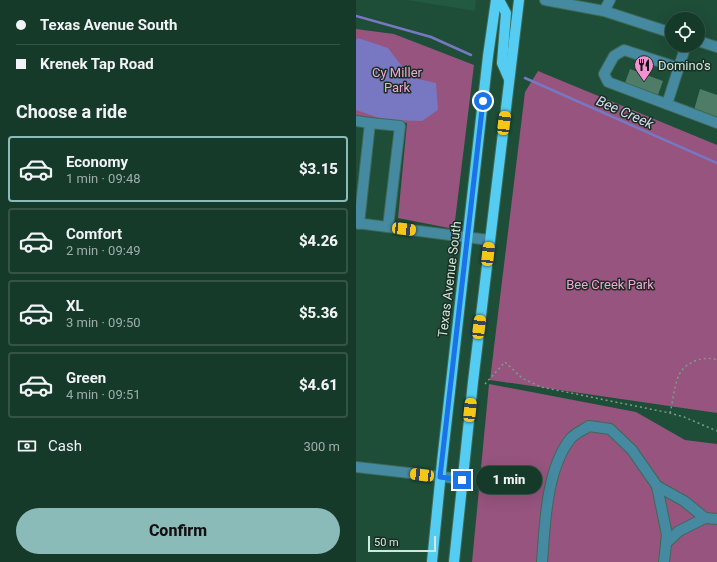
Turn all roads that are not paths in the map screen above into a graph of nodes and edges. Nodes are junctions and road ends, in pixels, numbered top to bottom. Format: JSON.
{"nodes":[{"id":1,"x":496,"y":0,"type":"edge"},
{"id":2,"x":499,"y":0,"type":"edge"},
{"id":3,"x":519,"y":0,"type":"edge"},
{"id":4,"x":545,"y":0,"type":"edge"},
{"id":5,"x":610,"y":0,"type":"edge"},
{"id":6,"x":604,"y":11,"type":"junction"},
{"id":7,"x":665,"y":31,"type":"edge"},
{"id":8,"x":705,"y":44,"type":"edge"},
{"id":9,"x":717,"y":48,"type":"edge"},
{"id":10,"x":684,"y":52,"type":"edge"},
{"id":11,"x":679,"y":68,"type":"junction"},
{"id":12,"x":509,"y":79,"type":"junction"},
{"id":13,"x":667,"y":104,"type":"junction"},
{"id":14,"x":356,"y":121,"type":"edge"},
{"id":15,"x":370,"y":123,"type":"junction"},
{"id":16,"x":717,"y":123,"type":"edge"},
{"id":17,"x":358,"y":224,"type":"edge"},
{"id":18,"x":388,"y":227,"type":"junction"},
{"id":19,"x":467,"y":237,"type":"junction"},
{"id":20,"x":489,"y":240,"type":"junction"},
{"id":21,"x":356,"y":467,"type":"edge"},
{"id":22,"x":440,"y":477,"type":"junction"},
{"id":23,"x":462,"y":480,"type":"junction"},
{"id":24,"x":657,"y":486,"type":"junction"},
{"id":25,"x":705,"y":518,"type":"junction"},
{"id":26,"x":717,"y":519,"type":"edge"},
{"id":27,"x":666,"y":544,"type":"junction"},
{"id":28,"x":432,"y":562,"type":"edge"},
{"id":29,"x":454,"y":562,"type":"edge"},
{"id":30,"x":542,"y":562,"type":"edge"},
{"id":31,"x":664,"y":562,"type":"edge"}],
"edges":[{"from":1,"to":19,"type":"main road","name":"Texas Avenue South"},
{"from":2,"to":12,"type":"main road"},
{"from":3,"to":12,"type":"main road"},
{"from":4,"to":6,"type":"street"},
{"from":5,"to":6,"type":"street"},
{"from":6,"to":7,"type":"street"},
{"from":8,"to":9,"type":"street"},
{"from":10,"to":11,"type":"street"},
{"from":11,"to":13,"type":"street"},
{"from":11,"to":13,"type":"street"},
{"from":12,"to":20,"type":"main road"},
{"from":13,"to":16,"type":"street"},
{"from":14,"to":15,"type":"street"},
{"from":15,"to":17,"type":"street"},
{"from":15,"to":18,"type":"street"},
{"from":17,"to":18,"type":"street"},
{"from":18,"to":19,"type":"street"},
{"from":19,"to":20,"type":"street"},
{"from":19,"to":22,"type":"main road","name":"Texas Avenue South"},
{"from":20,"to":23,"type":"main road"},
{"from":21,"to":22,"type":"street"},
{"from":22,"to":23,"type":"street"},
{"from":22,"to":28,"type":"main road","name":"Texas Avenue South"},
{"from":23,"to":29,"type":"main road"},
{"from":24,"to":25,"type":"street"},
{"from":24,"to":27,"type":"street"},
{"from":24,"to":30,"type":"street"},
{"from":25,"to":26,"type":"street"},
{"from":25,"to":27,"type":"street"},
{"from":27,"to":31,"type":"street"}]}
